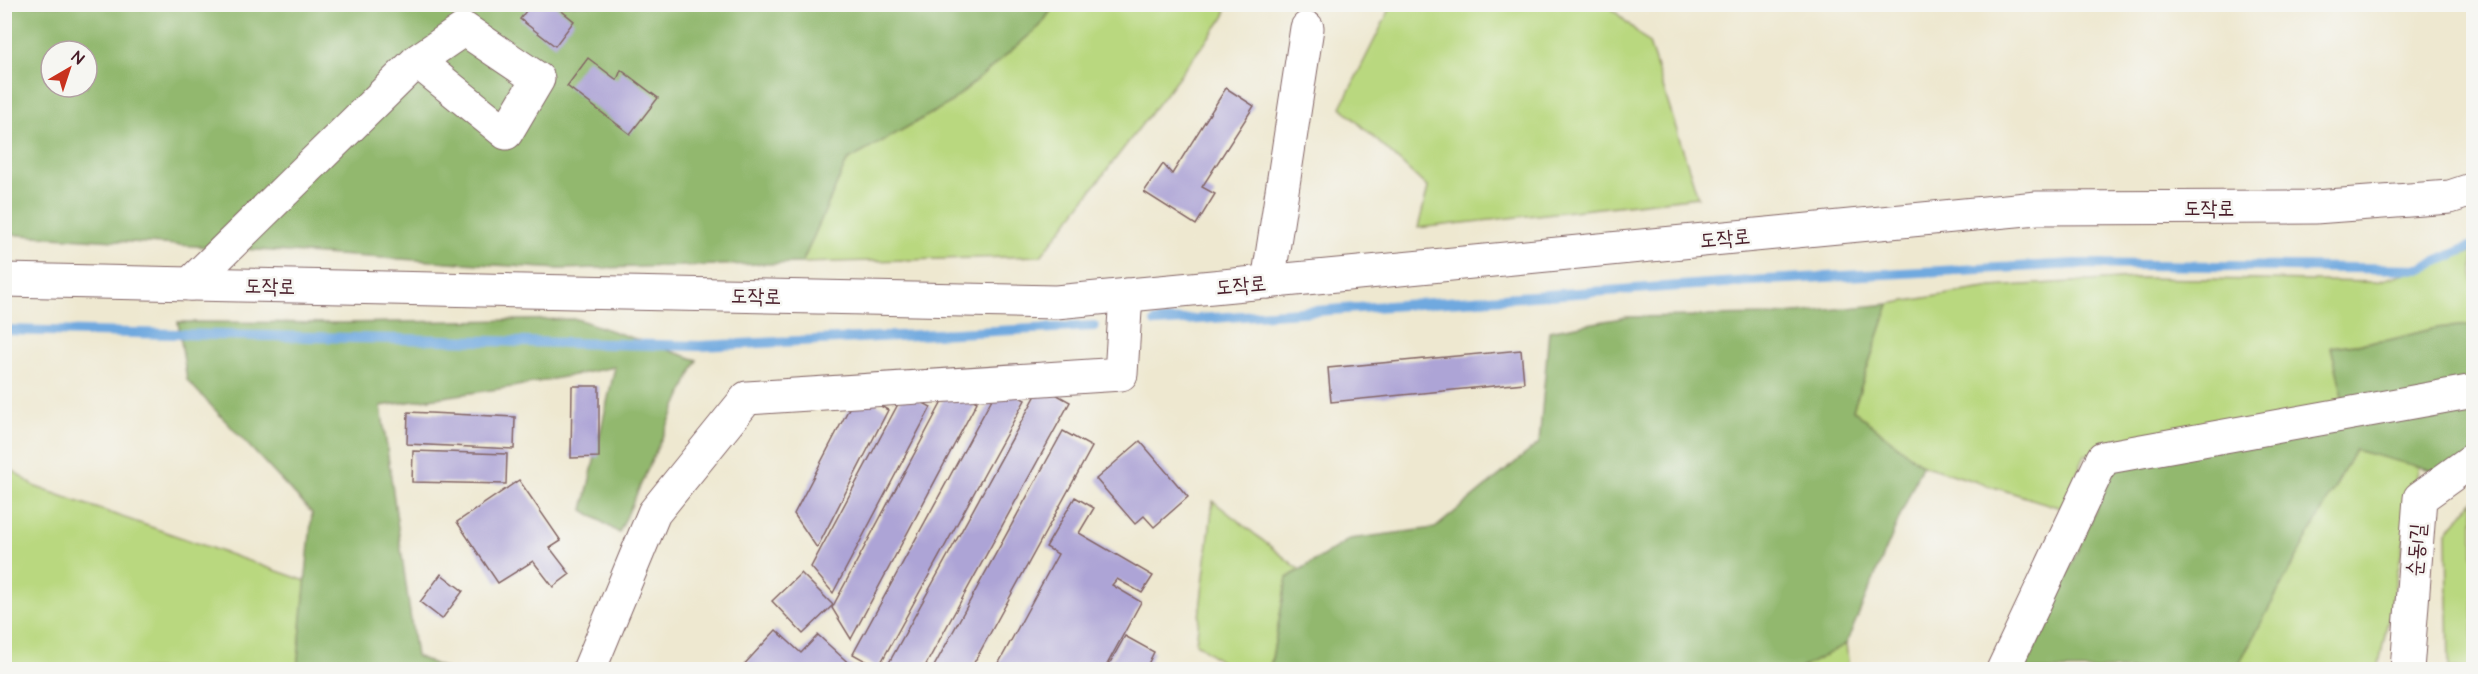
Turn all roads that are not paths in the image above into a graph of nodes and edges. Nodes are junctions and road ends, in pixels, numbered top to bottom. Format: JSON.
{"nodes":[{"id":1,"x":1307,"y":28,"type":"dead end"},
{"id":2,"x":417,"y":61,"type":"dead end"},
{"id":3,"x":2474,"y":189,"type":"edge"},
{"id":4,"x":4,"y":280,"type":"edge"},
{"id":5,"x":1268,"y":282,"type":"junction"},
{"id":6,"x":190,"y":284,"type":"junction"},
{"id":7,"x":1126,"y":295,"type":"junction"},
{"id":8,"x":2474,"y":391,"type":"edge"},
{"id":9,"x":2474,"y":459,"type":"edge"},
{"id":10,"x":590,"y":669,"type":"edge"},
{"id":11,"x":2004,"y":669,"type":"edge"},
{"id":12,"x":2407,"y":669,"type":"edge"}],
"edges":[{"from":1,"to":5,"type":"street"},
{"from":2,"to":6,"type":"street"},
{"from":3,"to":5,"type":"street","name":"도작로"},
{"from":4,"to":6,"type":"street","name":"도작로"},
{"from":5,"to":7,"type":"street","name":"도작로"},
{"from":6,"to":7,"type":"street","name":"도작로"},
{"from":7,"to":10,"type":"street"},
{"from":8,"to":11,"type":"street"},
{"from":9,"to":12,"type":"street","name":"순동1길"}]}
